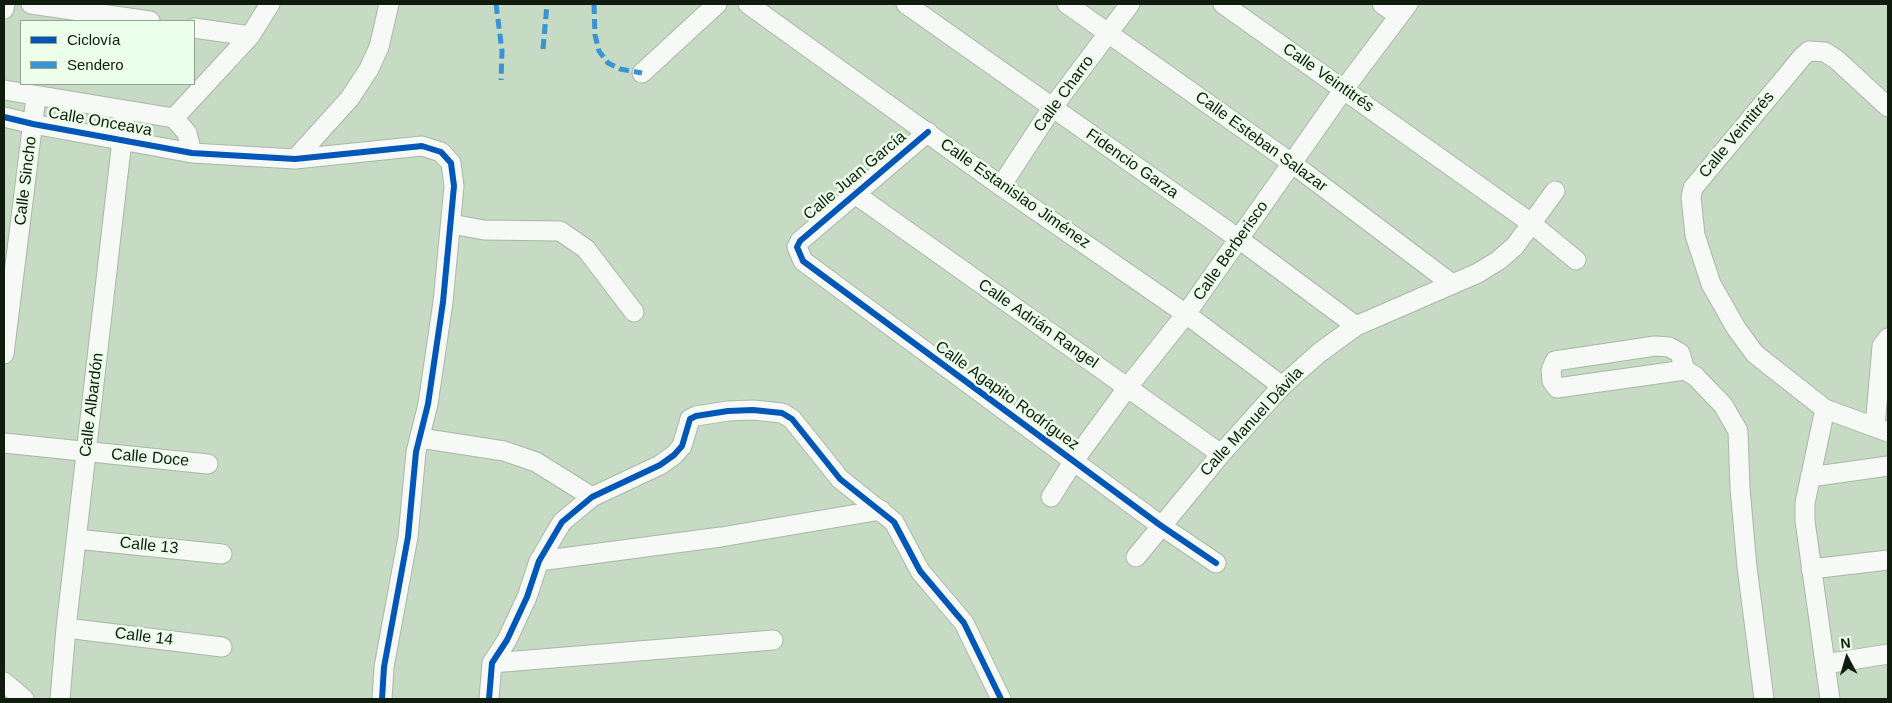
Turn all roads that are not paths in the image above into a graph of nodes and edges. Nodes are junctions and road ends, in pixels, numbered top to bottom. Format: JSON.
{"nodes":[{"id":1,"x":5,"y":4,"type":"edge"},
{"id":2,"x":32,"y":4,"type":"edge"},
{"id":3,"x":270,"y":4,"type":"edge"},
{"id":4,"x":389,"y":4,"type":"edge"},
{"id":5,"x":717,"y":4,"type":"edge"},
{"id":6,"x":748,"y":4,"type":"edge"},
{"id":7,"x":906,"y":4,"type":"edge"},
{"id":8,"x":1067,"y":4,"type":"edge"},
{"id":9,"x":1130,"y":4,"type":"edge"},
{"id":10,"x":1223,"y":4,"type":"edge"},
{"id":11,"x":1382,"y":4,"type":"edge"},
{"id":12,"x":4,"y":9,"type":"edge"},
{"id":13,"x":1403,"y":10,"type":"edge"},
{"id":14,"x":143,"y":20,"type":"edge"},
{"id":15,"x":195,"y":28,"type":"edge"},
{"id":16,"x":1108,"y":33,"type":"junction"},
{"id":17,"x":250,"y":36,"type":"junction"},
{"id":18,"x":642,"y":73,"type":"dead end"},
{"id":19,"x":1344,"y":89,"type":"junction"},
{"id":20,"x":4,"y":90,"type":"edge"},
{"id":21,"x":36,"y":97,"type":"junction"},
{"id":22,"x":1888,"y":107,"type":"edge"},
{"id":23,"x":1052,"y":108,"type":"junction"},
{"id":24,"x":124,"y":110,"type":"junction"},
{"id":25,"x":4,"y":117,"type":"edge"},
{"id":26,"x":174,"y":118,"type":"junction"},
{"id":27,"x":33,"y":124,"type":"junction"},
{"id":28,"x":928,"y":132,"type":"junction"},
{"id":29,"x":122,"y":140,"type":"junction"},
{"id":30,"x":192,"y":152,"type":"junction"},
{"id":31,"x":295,"y":159,"type":"junction"},
{"id":32,"x":1293,"y":164,"type":"junction"},
{"id":33,"x":1001,"y":186,"type":"junction"},
{"id":34,"x":1555,"y":192,"type":"dead end"},
{"id":35,"x":856,"y":194,"type":"junction"},
{"id":36,"x":1531,"y":223,"type":"junction"},
{"id":37,"x":451,"y":224,"type":"junction"},
{"id":38,"x":1239,"y":239,"type":"junction"},
{"id":39,"x":800,"y":241,"type":"joint"},
{"id":40,"x":1576,"y":260,"type":"dead end"},
{"id":41,"x":1452,"y":284,"type":"junction"},
{"id":42,"x":634,"y":312,"type":"dead end"},
{"id":43,"x":1186,"y":314,"type":"junction"},
{"id":44,"x":1356,"y":326,"type":"junction"},
{"id":45,"x":1888,"y":338,"type":"edge"},
{"id":46,"x":4,"y":354,"type":"edge"},
{"id":47,"x":1685,"y":370,"type":"junction"},
{"id":48,"x":1282,"y":386,"type":"junction"},
{"id":49,"x":1127,"y":388,"type":"junction"},
{"id":50,"x":1825,"y":409,"type":"junction"},
{"id":51,"x":1881,"y":429,"type":"edge"},
{"id":52,"x":420,"y":438,"type":"junction"},
{"id":53,"x":4,"y":443,"type":"edge"},
{"id":54,"x":86,"y":452,"type":"junction"},
{"id":55,"x":1220,"y":454,"type":"junction"},
{"id":56,"x":1073,"y":462,"type":"junction"},
{"id":57,"x":208,"y":464,"type":"dead end"},
{"id":58,"x":1888,"y":466,"type":"edge"},
{"id":59,"x":1810,"y":477,"type":"junction"},
{"id":60,"x":592,"y":497,"type":"junction"},
{"id":61,"x":1051,"y":497,"type":"dead end"},
{"id":62,"x":881,"y":510,"type":"junction"},
{"id":63,"x":1160,"y":525,"type":"junction"},
{"id":64,"x":76,"y":539,"type":"junction"},
{"id":65,"x":222,"y":554,"type":"dead end"},
{"id":66,"x":1136,"y":557,"type":"dead end"},
{"id":67,"x":1888,"y":560,"type":"edge"},
{"id":68,"x":539,"y":561,"type":"junction"},
{"id":69,"x":1216,"y":563,"type":"dead end"},
{"id":70,"x":1810,"y":570,"type":"junction"},
{"id":71,"x":66,"y":628,"type":"junction"},
{"id":72,"x":773,"y":640,"type":"dead end"},
{"id":73,"x":222,"y":646,"type":"dead end"},
{"id":74,"x":1888,"y":654,"type":"edge"},
{"id":75,"x":492,"y":663,"type":"junction"},
{"id":76,"x":1825,"y":664,"type":"junction"},
{"id":77,"x":4,"y":682,"type":"edge"},
{"id":78,"x":24,"y":699,"type":"edge"},
{"id":79,"x":60,"y":699,"type":"edge"},
{"id":80,"x":382,"y":699,"type":"edge"},
{"id":81,"x":489,"y":699,"type":"edge"},
{"id":82,"x":1001,"y":699,"type":"edge"},
{"id":83,"x":1764,"y":699,"type":"edge"},
{"id":84,"x":1830,"y":699,"type":"edge"}],
"edges":[{"from":1,"to":12,"type":"street"},
{"from":2,"to":14,"type":"street"},
{"from":3,"to":17,"type":"street"},
{"from":4,"to":31,"type":"street"},
{"from":5,"to":18,"type":"street"},
{"from":6,"to":28,"type":"street","name":"Calle Estanislao Jiménez"},
{"from":7,"to":23,"type":"street","name":"Fidencio Garza"},
{"from":8,"to":16,"type":"street","name":"Calle Esteban Salazar"},
{"from":9,"to":16,"type":"street","name":"Calle Charro"},
{"from":10,"to":19,"type":"street","name":"Calle Veintitrés"},
{"from":11,"to":13,"type":"street"},
{"from":13,"to":19,"type":"street","name":"Calle Berberisco"},
{"from":15,"to":17,"type":"street"},
{"from":16,"to":23,"type":"street","name":"Calle Charro"},
{"from":16,"to":32,"type":"street","name":"Calle Esteban Salazar"},
{"from":17,"to":26,"type":"street"},
{"from":19,"to":32,"type":"street","name":"Calle Berberisco"},
{"from":19,"to":36,"type":"street","name":"Calle Veintitrés"},
{"from":20,"to":21,"type":"street","name":"Calle Onceava"},
{"from":21,"to":24,"type":"street","name":"Calle Onceava"},
{"from":21,"to":27,"type":"street","name":"Calle Sincho"},
{"from":22,"to":50,"type":"street","name":"Calle Veintitrés"},
{"from":23,"to":33,"type":"street","name":"Calle Charro"},
{"from":23,"to":38,"type":"street","name":"Fidencio Garza"},
{"from":24,"to":26,"type":"street","name":"Calle Onceava"},
{"from":24,"to":29,"type":"street","name":"Calle Albardón"},
{"from":25,"to":27,"type":"street","name":"Calle Onceava"},
{"from":26,"to":30,"type":"street","name":"Calle Onceava"},
{"from":27,"to":29,"type":"street","name":"Calle Onceava"},
{"from":27,"to":46,"type":"street","name":"Calle Sincho"},
{"from":28,"to":33,"type":"street","name":"Calle Estanislao Jiménez"},
{"from":28,"to":35,"type":"street","name":"Calle Juan García"},
{"from":29,"to":30,"type":"street","name":"Calle Onceava"},
{"from":29,"to":54,"type":"street","name":"Calle Albardón"},
{"from":30,"to":31,"type":"street"},
{"from":31,"to":37,"type":"street"},
{"from":32,"to":38,"type":"street","name":"Calle Berberisco"},
{"from":32,"to":41,"type":"street","name":"Calle Esteban Salazar"},
{"from":33,"to":43,"type":"street","name":"Calle Estanislao Jiménez"},
{"from":34,"to":36,"type":"street","name":"Calle Manuel Dávila"},
{"from":35,"to":39,"type":"street","name":"Calle Juan García"},
{"from":35,"to":49,"type":"street","name":"Calle Adrián Rangel"},
{"from":36,"to":40,"type":"street","name":"Calle Veintitrés"},
{"from":36,"to":41,"type":"street","name":"Calle Manuel Dávila"},
{"from":37,"to":42,"type":"street"},
{"from":37,"to":52,"type":"street"},
{"from":38,"to":43,"type":"street","name":"Calle Berberisco"},
{"from":38,"to":44,"type":"street","name":"Fidencio Garza"},
{"from":39,"to":56,"type":"street","name":"Calle Agapito Rodríguez"},
{"from":41,"to":44,"type":"street","name":"Calle Manuel Dávila"},
{"from":43,"to":48,"type":"street","name":"Calle Estanislao Jiménez"},
{"from":43,"to":49,"type":"street","name":"Calle Berberisco"},
{"from":44,"to":48,"type":"street","name":"Calle Manuel Dávila"},
{"from":45,"to":51,"type":"street","name":"Calle Veintitrés"},
{"from":47,"to":47,"type":"street"},
{"from":47,"to":83,"type":"street"},
{"from":48,"to":55,"type":"street","name":"Calle Manuel Dávila"},
{"from":49,"to":55,"type":"street","name":"Calle Adrián Rangel"},
{"from":49,"to":56,"type":"street","name":"Calle Berberisco"},
{"from":50,"to":51,"type":"street","name":"Calle Veintitrés"},
{"from":50,"to":59,"type":"street"},
{"from":52,"to":60,"type":"street"},
{"from":52,"to":80,"type":"street"},
{"from":53,"to":54,"type":"street","name":"Calle Doce"},
{"from":54,"to":57,"type":"street","name":"Calle Doce"},
{"from":54,"to":64,"type":"street","name":"Calle Albardón"},
{"from":55,"to":63,"type":"street","name":"Calle Manuel Dávila"},
{"from":56,"to":61,"type":"street","name":"Calle Berberisco"},
{"from":56,"to":63,"type":"street","name":"Calle Agapito Rodríguez"},
{"from":58,"to":59,"type":"street"},
{"from":59,"to":70,"type":"street"},
{"from":60,"to":62,"type":"street"},
{"from":60,"to":68,"type":"street"},
{"from":62,"to":68,"type":"street"},
{"from":62,"to":82,"type":"street"},
{"from":63,"to":66,"type":"street","name":"Calle Manuel Dávila"},
{"from":63,"to":69,"type":"street","name":"Calle Agapito Rodríguez"},
{"from":64,"to":65,"type":"street","name":"Calle 13"},
{"from":64,"to":71,"type":"street","name":"Calle Albardón"},
{"from":67,"to":70,"type":"street"},
{"from":68,"to":75,"type":"street"},
{"from":70,"to":76,"type":"street"},
{"from":71,"to":73,"type":"street","name":"Calle 14"},
{"from":71,"to":79,"type":"street","name":"Calle Albardón"},
{"from":72,"to":75,"type":"street"},
{"from":74,"to":76,"type":"street"},
{"from":75,"to":81,"type":"street"},
{"from":76,"to":84,"type":"street"},
{"from":77,"to":78,"type":"street"}]}
